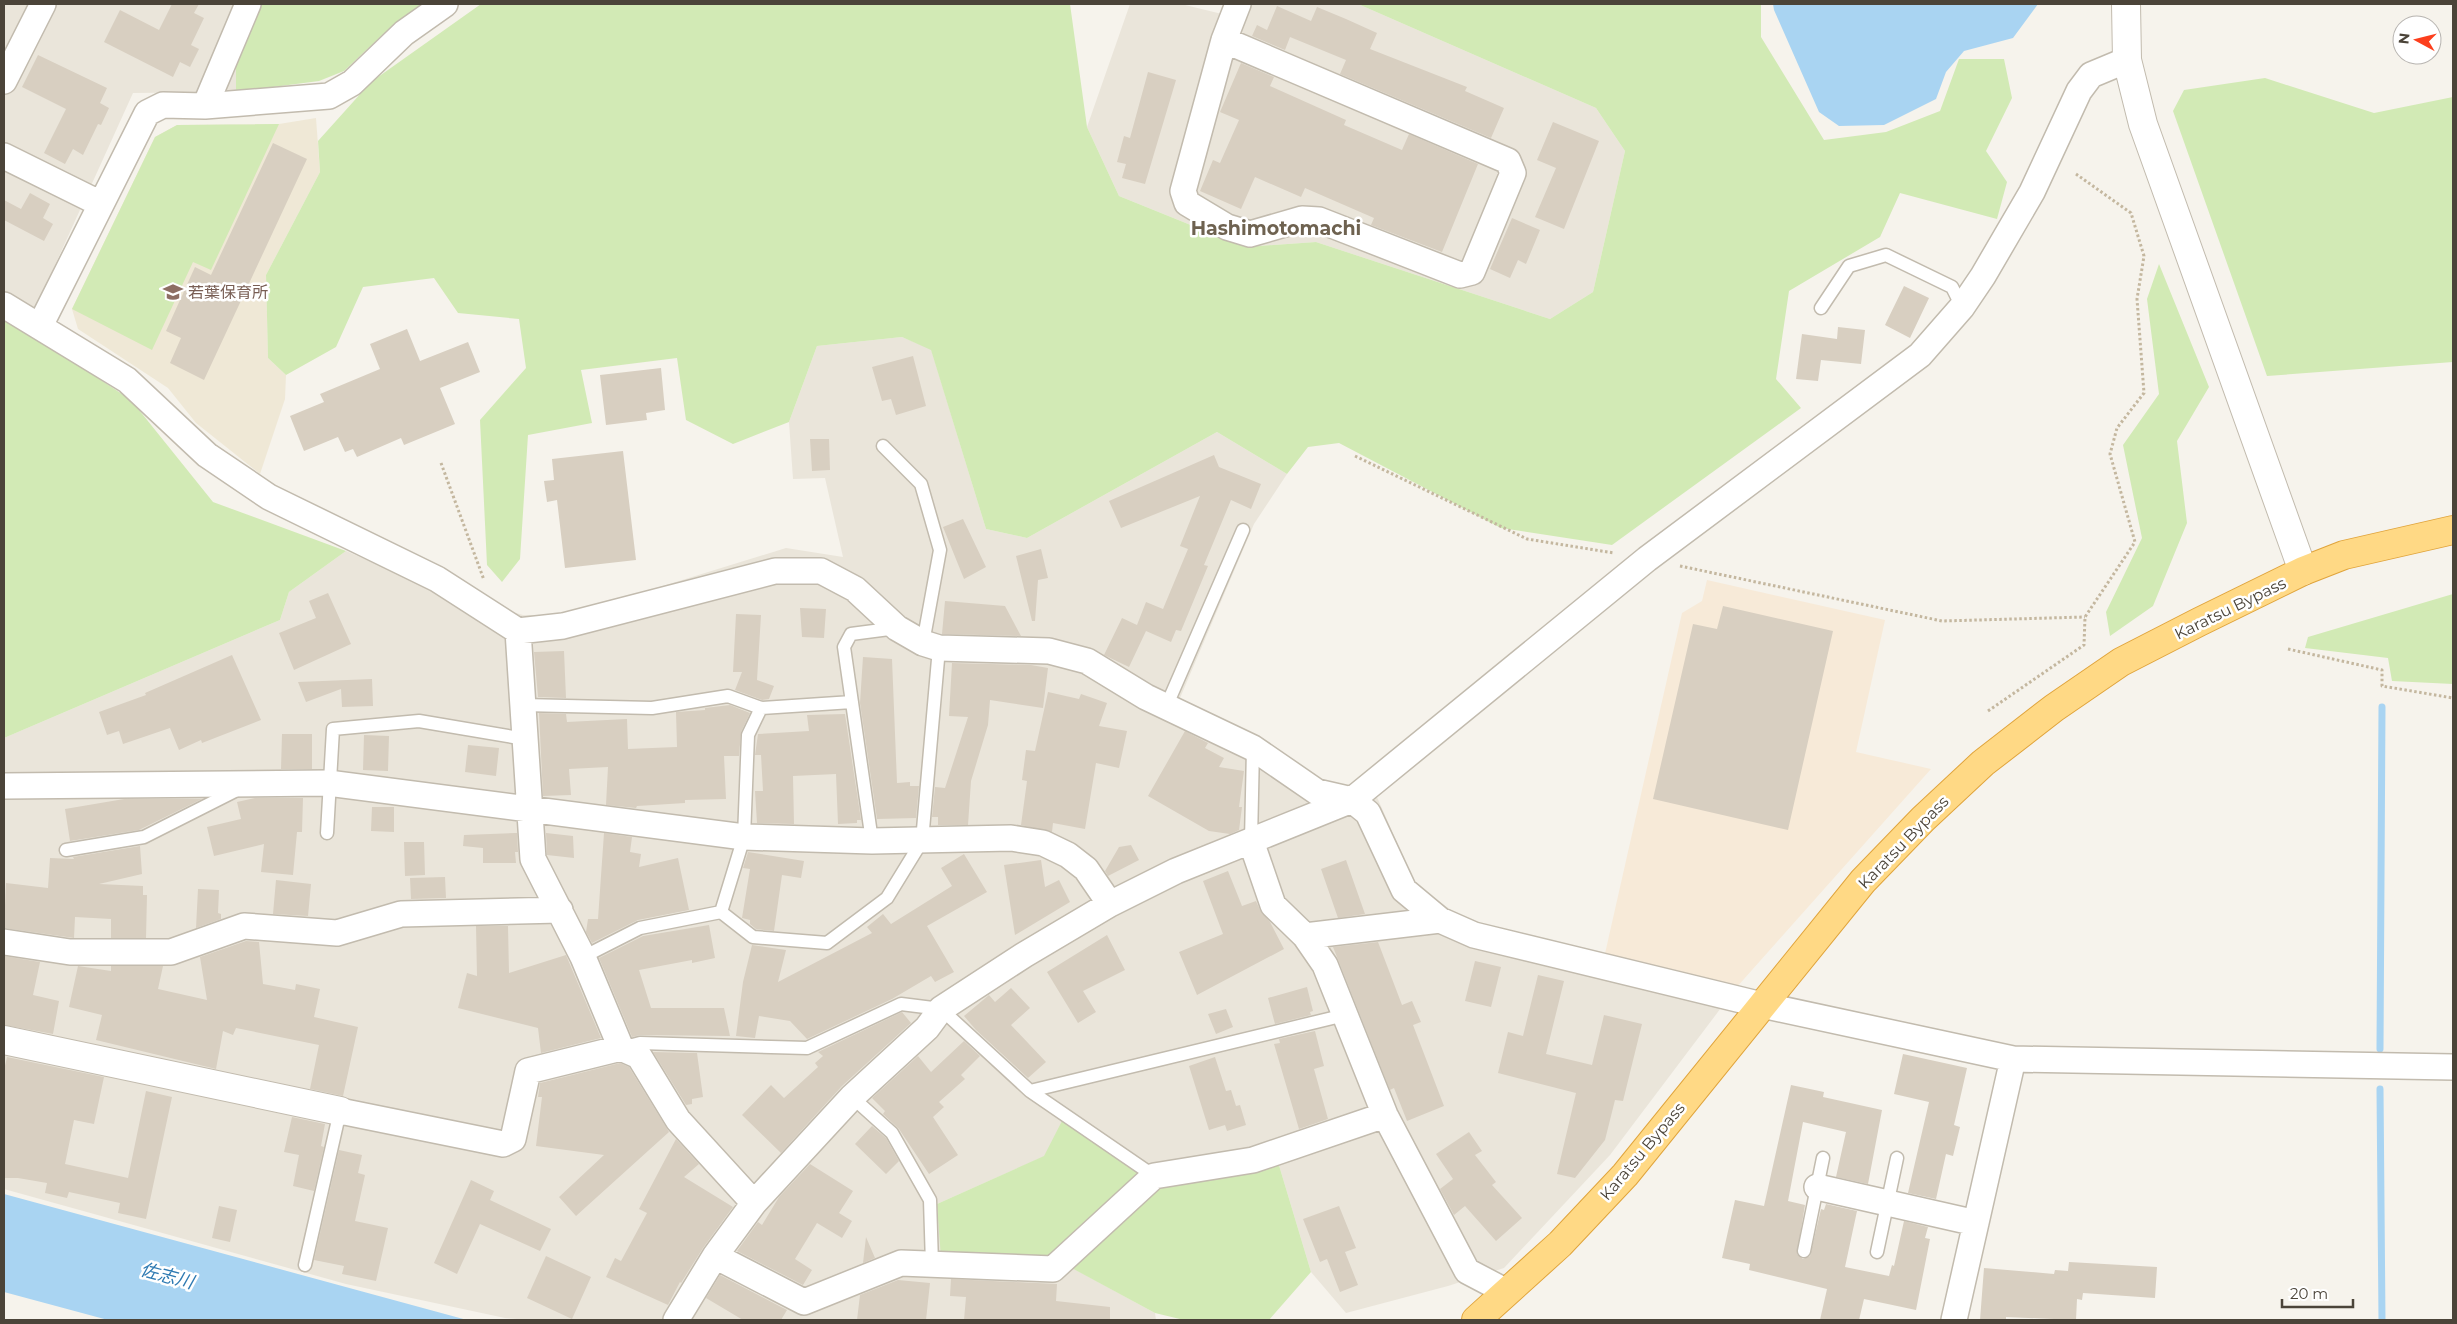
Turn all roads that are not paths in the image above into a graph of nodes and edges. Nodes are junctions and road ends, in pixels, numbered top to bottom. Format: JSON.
{"nodes":[{"id":1,"x":248,"y":4,"type":"edge"},
{"id":2,"x":445,"y":4,"type":"edge"},
{"id":3,"x":1238,"y":4,"type":"edge"},
{"id":4,"x":2126,"y":4,"type":"edge"},
{"id":5,"x":41,"y":5,"type":"edge"},
{"id":6,"x":1224,"y":40,"type":"junction"},
{"id":7,"x":2127,"y":60,"type":"junction"},
{"id":8,"x":4,"y":81,"type":"edge"},
{"id":9,"x":205,"y":106,"type":"junction"},
{"id":10,"x":4,"y":156,"type":"edge"},
{"id":11,"x":101,"y":204,"type":"junction"},
{"id":12,"x":4,"y":306,"type":"edge"},
{"id":13,"x":1962,"y":307,"type":"junction"},
{"id":14,"x":1821,"y":308,"type":"dead end"},
{"id":15,"x":40,"y":326,"type":"junction"},
{"id":16,"x":883,"y":446,"type":"dead end"},
{"id":17,"x":1243,"y":530,"type":"dead end"},
{"id":18,"x":2453,"y":530,"type":"edge"},
{"id":19,"x":2303,"y":571,"type":"junction"},
{"id":20,"x":897,"y":628,"type":"junction"},
{"id":21,"x":518,"y":631,"type":"junction"},
{"id":22,"x":931,"y":646,"type":"junction"},
{"id":23,"x":852,"y":702,"type":"junction"},
{"id":24,"x":523,"y":705,"type":"junction"},
{"id":25,"x":1166,"y":707,"type":"junction"},
{"id":26,"x":761,"y":708,"type":"junction"},
{"id":27,"x":525,"y":739,"type":"junction"},
{"id":28,"x":1253,"y":748,"type":"junction"},
{"id":29,"x":247,"y":782,"type":"junction"},
{"id":30,"x":328,"y":782,"type":"junction"},
{"id":31,"x":4,"y":786,"type":"edge"},
{"id":32,"x":1352,"y":800,"type":"junction"},
{"id":33,"x":529,"y":808,"type":"junction"},
{"id":34,"x":327,"y":833,"type":"dead end"},
{"id":35,"x":744,"y":836,"type":"junction"},
{"id":36,"x":872,"y":841,"type":"junction"},
{"id":37,"x":922,"y":841,"type":"junction"},
{"id":38,"x":1251,"y":841,"type":"junction"},
{"id":39,"x":66,"y":850,"type":"dead end"},
{"id":40,"x":1110,"y":904,"type":"junction"},
{"id":41,"x":560,"y":910,"type":"junction"},
{"id":42,"x":721,"y":912,"type":"junction"},
{"id":43,"x":1440,"y":920,"type":"junction"},
{"id":44,"x":1305,"y":936,"type":"junction"},
{"id":45,"x":4,"y":942,"type":"edge"},
{"id":46,"x":583,"y":957,"type":"junction"},
{"id":47,"x":1762,"y":1005,"type":"junction"},
{"id":48,"x":941,"y":1009,"type":"junction"},
{"id":49,"x":1345,"y":1014,"type":"junction"},
{"id":50,"x":4,"y":1040,"type":"edge"},
{"id":51,"x":622,"y":1048,"type":"junction"},
{"id":52,"x":2013,"y":1059,"type":"junction"},
{"id":53,"x":2453,"y":1068,"type":"edge"},
{"id":54,"x":1030,"y":1091,"type":"junction"},
{"id":55,"x":852,"y":1097,"type":"junction"},
{"id":56,"x":340,"y":1111,"type":"junction"},
{"id":57,"x":1385,"y":1115,"type":"junction"},
{"id":58,"x":1823,"y":1158,"type":"dead end"},
{"id":59,"x":1897,"y":1158,"type":"dead end"},
{"id":60,"x":1154,"y":1176,"type":"junction"},
{"id":61,"x":1817,"y":1187,"type":"junction"},
{"id":62,"x":754,"y":1203,"type":"junction"},
{"id":63,"x":1887,"y":1203,"type":"junction"},
{"id":64,"x":1976,"y":1223,"type":"junction"},
{"id":65,"x":1804,"y":1251,"type":"dead end"},
{"id":66,"x":1877,"y":1252,"type":"dead end"},
{"id":67,"x":715,"y":1256,"type":"junction"},
{"id":68,"x":932,"y":1264,"type":"junction"},
{"id":69,"x":304,"y":1265,"type":"dead end"},
{"id":70,"x":1507,"y":1292,"type":"junction"},
{"id":71,"x":1477,"y":1319,"type":"edge"},
{"id":72,"x":676,"y":1320,"type":"edge"},
{"id":73,"x":1954,"y":1320,"type":"edge"}],
"edges":[{"from":1,"to":9,"type":"street"},
{"from":2,"to":9,"type":"street"},
{"from":3,"to":6,"type":"street"},
{"from":4,"to":7,"type":"street"},
{"from":5,"to":8,"type":"street"},
{"from":6,"to":6,"type":"street"},
{"from":7,"to":13,"type":"street"},
{"from":7,"to":19,"type":"street"},
{"from":9,"to":11,"type":"street"},
{"from":10,"to":11,"type":"street"},
{"from":11,"to":15,"type":"street"},
{"from":12,"to":15,"type":"street"},
{"from":13,"to":14,"type":"lane"},
{"from":13,"to":32,"type":"street"},
{"from":15,"to":21,"type":"street"},
{"from":16,"to":22,"type":"lane"},
{"from":17,"to":25,"type":"lane"},
{"from":18,"to":19,"type":"highway","name":"Karatsu Bypass"},
{"from":19,"to":47,"type":"highway","name":"Karatsu Bypass"},
{"from":20,"to":21,"type":"street"},
{"from":20,"to":22,"type":"street"},
{"from":20,"to":23,"type":"lane"},
{"from":21,"to":24,"type":"street"},
{"from":22,"to":25,"type":"street"},
{"from":22,"to":37,"type":"lane"},
{"from":23,"to":26,"type":"lane"},
{"from":23,"to":36,"type":"lane"},
{"from":24,"to":26,"type":"lane"},
{"from":24,"to":27,"type":"street"},
{"from":25,"to":28,"type":"street"},
{"from":26,"to":35,"type":"lane"},
{"from":27,"to":30,"type":"lane"},
{"from":27,"to":33,"type":"street"},
{"from":28,"to":32,"type":"street"},
{"from":28,"to":38,"type":"lane"},
{"from":29,"to":30,"type":"street"},
{"from":29,"to":31,"type":"street"},
{"from":29,"to":39,"type":"lane"},
{"from":30,"to":33,"type":"street"},
{"from":30,"to":34,"type":"lane"},
{"from":32,"to":38,"type":"street"},
{"from":32,"to":43,"type":"street"},
{"from":33,"to":35,"type":"street"},
{"from":33,"to":41,"type":"street"},
{"from":35,"to":36,"type":"street"},
{"from":35,"to":42,"type":"lane"},
{"from":36,"to":37,"type":"street"},
{"from":37,"to":40,"type":"street"},
{"from":37,"to":42,"type":"lane"},
{"from":38,"to":40,"type":"street"},
{"from":38,"to":44,"type":"street"},
{"from":40,"to":48,"type":"street"},
{"from":41,"to":45,"type":"street"},
{"from":41,"to":46,"type":"street"},
{"from":42,"to":46,"type":"lane"},
{"from":43,"to":44,"type":"street"},
{"from":43,"to":47,"type":"street"},
{"from":44,"to":49,"type":"street"},
{"from":46,"to":51,"type":"street"},
{"from":47,"to":52,"type":"street"},
{"from":47,"to":70,"type":"highway","name":"Karatsu Bypass"},
{"from":48,"to":51,"type":"lane"},
{"from":48,"to":54,"type":"lane"},
{"from":48,"to":55,"type":"street"},
{"from":49,"to":54,"type":"lane"},
{"from":49,"to":57,"type":"street"},
{"from":50,"to":56,"type":"street"},
{"from":51,"to":56,"type":"street"},
{"from":51,"to":62,"type":"street"},
{"from":52,"to":53,"type":"street"},
{"from":52,"to":64,"type":"street"},
{"from":54,"to":60,"type":"lane"},
{"from":55,"to":62,"type":"street"},
{"from":55,"to":68,"type":"lane"},
{"from":56,"to":69,"type":"lane"},
{"from":57,"to":60,"type":"street"},
{"from":57,"to":70,"type":"street"},
{"from":58,"to":61,"type":"lane"},
{"from":59,"to":63,"type":"lane"},
{"from":60,"to":68,"type":"street"},
{"from":61,"to":63,"type":"street"},
{"from":61,"to":65,"type":"lane"},
{"from":62,"to":67,"type":"street"},
{"from":63,"to":64,"type":"street"},
{"from":63,"to":66,"type":"lane"},
{"from":64,"to":73,"type":"street"},
{"from":67,"to":68,"type":"street"},
{"from":67,"to":72,"type":"street"},
{"from":70,"to":71,"type":"highway","name":"Karatsu Bypass"}]}
